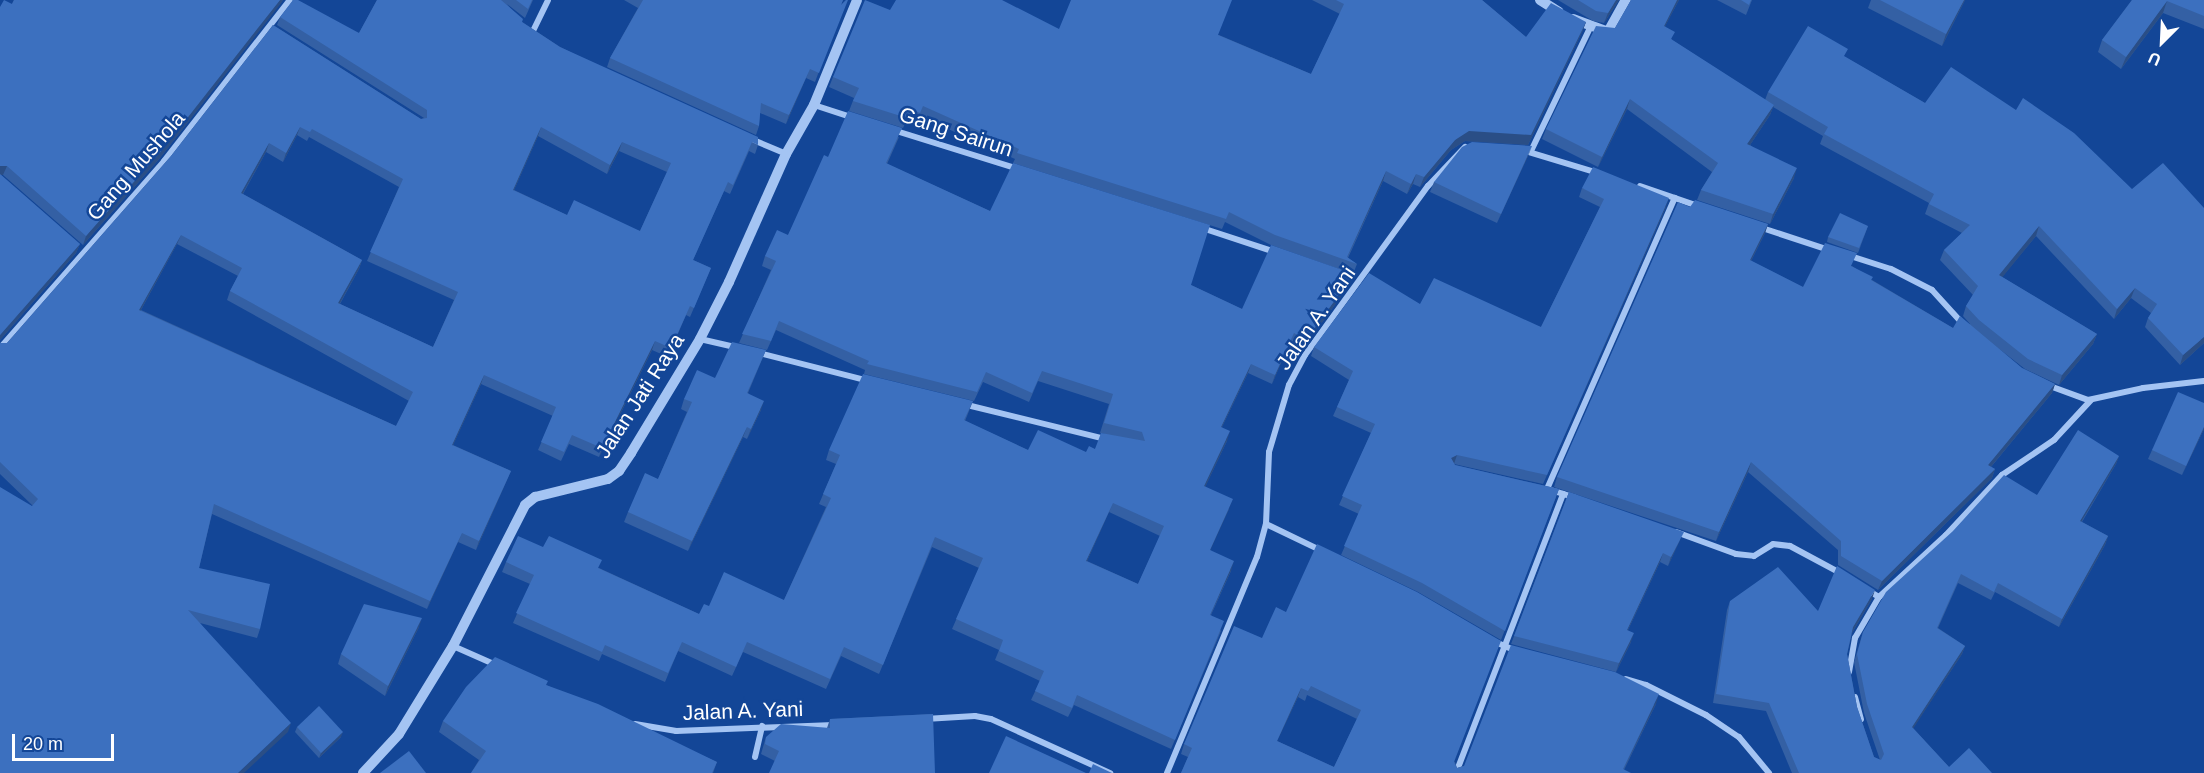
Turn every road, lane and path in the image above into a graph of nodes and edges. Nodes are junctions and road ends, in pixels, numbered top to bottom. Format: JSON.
{"nodes":[{"id":1,"x":290,"y":0,"type":"edge"},
{"id":2,"x":548,"y":0,"type":"edge"},
{"id":3,"x":857,"y":0,"type":"edge"},
{"id":4,"x":1540,"y":0,"type":"edge"},
{"id":5,"x":1626,"y":0,"type":"edge"},
{"id":6,"x":525,"y":25,"type":"edge"},
{"id":7,"x":271,"y":28,"type":"junction"},
{"id":8,"x":1590,"y":28,"type":"junction"},
{"id":9,"x":532,"y":31,"type":"junction"},
{"id":10,"x":281,"y":34,"type":"edge"},
{"id":11,"x":541,"y":38,"type":"edge"},
{"id":12,"x":814,"y":105,"type":"junction"},
{"id":13,"x":860,"y":119,"type":"edge"},
{"id":14,"x":882,"y":126,"type":"edge"},
{"id":15,"x":744,"y":136,"type":"edge"},
{"id":16,"x":1478,"y":147,"type":"edge"},
{"id":17,"x":1510,"y":149,"type":"edge"},
{"id":18,"x":1531,"y":151,"type":"junction"},
{"id":19,"x":786,"y":154,"type":"junction"},
{"id":20,"x":1025,"y":172,"type":"edge"},
{"id":21,"x":1609,"y":176,"type":"edge"},
{"id":22,"x":1631,"y":183,"type":"edge"},
{"id":23,"x":1675,"y":198,"type":"junction"},
{"id":24,"x":1708,"y":210,"type":"edge"},
{"id":25,"x":1189,"y":224,"type":"edge"},
{"id":26,"x":1751,"y":225,"type":"edge"},
{"id":27,"x":75,"y":245,"type":"edge"},
{"id":28,"x":83,"y":252,"type":"junction"},
{"id":29,"x":1285,"y":256,"type":"edge"},
{"id":30,"x":1350,"y":278,"type":"edge"},
{"id":31,"x":1360,"y":282,"type":"junction"},
{"id":32,"x":1972,"y":334,"type":"edge"},
{"id":33,"x":700,"y":339,"type":"junction"},
{"id":34,"x":0,"y":348,"type":"edge"},
{"id":35,"x":2037,"y":381,"type":"edge"},
{"id":36,"x":2204,"y":381,"type":"edge"},
{"id":37,"x":878,"y":383,"type":"edge"},
{"id":38,"x":2091,"y":400,"type":"junction"},
{"id":39,"x":954,"y":402,"type":"edge"},
{"id":40,"x":1117,"y":442,"type":"edge"},
{"id":41,"x":1535,"y":486,"type":"edge"},
{"id":42,"x":1547,"y":489,"type":"junction"},
{"id":43,"x":1563,"y":494,"type":"junction"},
{"id":44,"x":1584,"y":501,"type":"edge"},
{"id":45,"x":1266,"y":524,"type":"junction"},
{"id":46,"x":1669,"y":530,"type":"edge"},
{"id":47,"x":1330,"y":555,"type":"edge"},
{"id":48,"x":1849,"y":578,"type":"edge"},
{"id":49,"x":1859,"y":584,"type":"edge"},
{"id":50,"x":1879,"y":597,"type":"junction"},
{"id":51,"x":1484,"y":636,"type":"edge"},
{"id":52,"x":453,"y":645,"type":"junction"},
{"id":53,"x":1504,"y":648,"type":"junction"},
{"id":54,"x":1525,"y":653,"type":"edge"},
{"id":55,"x":504,"y":669,"type":"edge"},
{"id":56,"x":1622,"y":678,"type":"edge"},
{"id":57,"x":1851,"y":684,"type":"edge"},
{"id":58,"x":1853,"y":692,"type":"edge"},
{"id":59,"x":918,"y":719,"type":"edge"},
{"id":60,"x":628,"y":722,"type":"edge"},
{"id":61,"x":849,"y":724,"type":"edge"},
{"id":62,"x":1862,"y":724,"type":"edge"},
{"id":63,"x":762,"y":726,"type":"junction"},
{"id":64,"x":755,"y":757,"type":"dead end"},
{"id":65,"x":363,"y":773,"type":"edge"},
{"id":66,"x":1110,"y":773,"type":"edge"},
{"id":67,"x":1167,"y":773,"type":"edge"},
{"id":68,"x":1456,"y":773,"type":"edge"},
{"id":69,"x":1769,"y":773,"type":"edge"}],
"edges":[{"from":1,"to":7,"type":"street","name":"Gang Mushola"},
{"from":2,"to":9,"type":"street"},
{"from":3,"to":12,"type":"street","name":"Jalan Jati Raya"},
{"from":4,"to":8,"type":"street"},
{"from":5,"to":8,"type":"street"},
{"from":6,"to":9,"type":"street"},
{"from":7,"to":10,"type":"street"},
{"from":7,"to":28,"type":"street","name":"Gang Mushola"},
{"from":8,"to":18,"type":"street"},
{"from":9,"to":11,"type":"street"},
{"from":12,"to":13,"type":"street"},
{"from":12,"to":19,"type":"street","name":"Jalan Jati Raya"},
{"from":14,"to":20,"type":"street","name":"Gang Sairun"},
{"from":15,"to":19,"type":"street"},
{"from":16,"to":31,"type":"street","name":"Jalan A. Yani"},
{"from":17,"to":18,"type":"street"},
{"from":18,"to":21,"type":"street"},
{"from":19,"to":33,"type":"street","name":"Jalan Jati Raya"},
{"from":22,"to":23,"type":"street"},
{"from":23,"to":24,"type":"street"},
{"from":23,"to":42,"type":"street"},
{"from":25,"to":29,"type":"street"},
{"from":26,"to":32,"type":"street"},
{"from":27,"to":28,"type":"street"},
{"from":28,"to":34,"type":"street","name":"Gang Mushola"},
{"from":30,"to":31,"type":"street"},
{"from":31,"to":45,"type":"street","name":"Jalan A. Yani"},
{"from":33,"to":37,"type":"street"},
{"from":33,"to":52,"type":"street","name":"Jalan Jati Raya"},
{"from":35,"to":38,"type":"street"},
{"from":36,"to":38,"type":"street"},
{"from":38,"to":50,"type":"street"},
{"from":39,"to":40,"type":"street"},
{"from":41,"to":42,"type":"street"},
{"from":42,"to":43,"type":"street"},
{"from":43,"to":44,"type":"street"},
{"from":43,"to":53,"type":"street"},
{"from":45,"to":47,"type":"street"},
{"from":45,"to":67,"type":"street","name":"Jalan A. Yani"},
{"from":46,"to":48,"type":"street"},
{"from":49,"to":50,"type":"street"},
{"from":50,"to":57,"type":"street"},
{"from":51,"to":53,"type":"street"},
{"from":52,"to":55,"type":"street"},
{"from":52,"to":65,"type":"street","name":"Jalan Jati Raya"},
{"from":53,"to":54,"type":"street"},
{"from":53,"to":68,"type":"street"},
{"from":56,"to":69,"type":"street"},
{"from":58,"to":62,"type":"street"},
{"from":59,"to":66,"type":"street"},
{"from":60,"to":63,"type":"street","name":"Jalan A. Yani"},
{"from":61,"to":63,"type":"street","name":"Jalan A. Yani"},
{"from":63,"to":64,"type":"street"}]}
